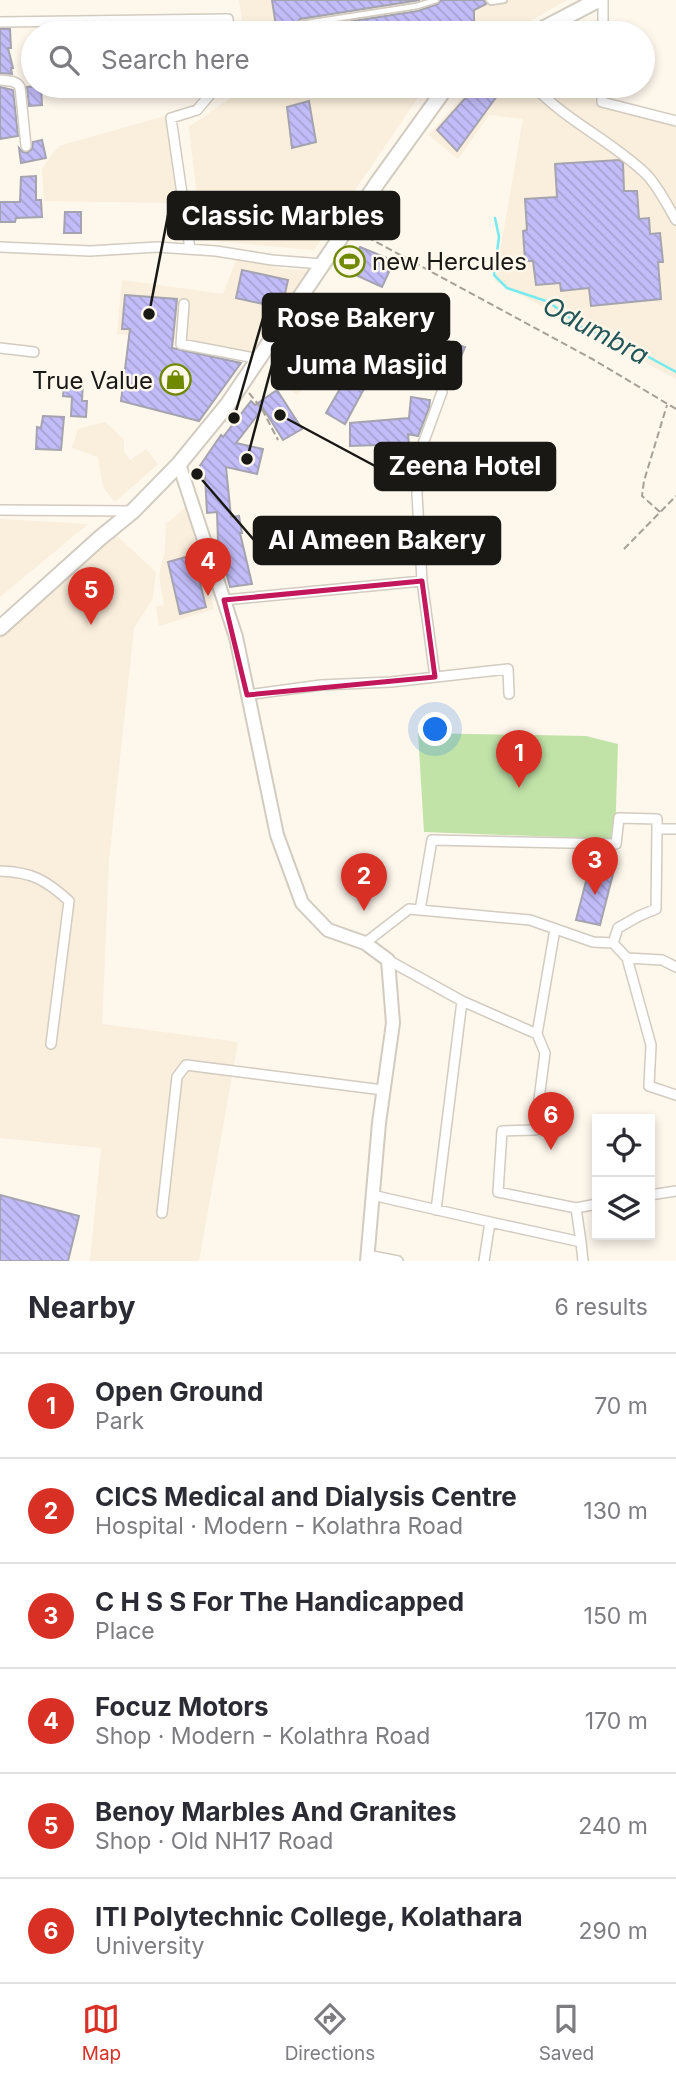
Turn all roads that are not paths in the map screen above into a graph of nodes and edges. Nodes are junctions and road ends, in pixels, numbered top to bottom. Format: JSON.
{"nodes":[{"id":1,"x":436,"y":0,"type":"edge"},
{"id":2,"x":489,"y":0,"type":"edge"},
{"id":3,"x":504,"y":0,"type":"edge"},
{"id":4,"x":601,"y":0,"type":"edge"},
{"id":5,"x":76,"y":21,"type":"edge"},
{"id":6,"x":228,"y":21,"type":"edge"},
{"id":7,"x":320,"y":21,"type":"edge"},
{"id":8,"x":559,"y":21,"type":"edge"},
{"id":9,"x":602,"y":21,"type":"edge"},
{"id":10,"x":0,"y":22,"type":"edge"},
{"id":11,"x":21,"y":22,"type":"edge"},
{"id":12,"x":0,"y":80,"type":"edge"},
{"id":13,"x":21,"y":98,"type":"edge"},
{"id":14,"x":21,"y":98,"type":"edge"},
{"id":15,"x":207,"y":98,"type":"edge"},
{"id":16,"x":439,"y":98,"type":"edge"},
{"id":17,"x":545,"y":98,"type":"edge"},
{"id":18,"x":602,"y":98,"type":"edge"},
{"id":19,"x":676,"y":121,"type":"edge"},
{"id":20,"x":26,"y":146,"type":"dead end"},
{"id":21,"x":676,"y":220,"type":"edge"},
{"id":22,"x":0,"y":247,"type":"edge"},
{"id":23,"x":190,"y":249,"type":"junction"},
{"id":24,"x":322,"y":264,"type":"junction"},
{"id":25,"x":184,"y":304,"type":"dead end"},
{"id":26,"x":0,"y":348,"type":"edge"},
{"id":27,"x":34,"y":352,"type":"dead end"},
{"id":28,"x":260,"y":359,"type":"junction"},
{"id":29,"x":442,"y":392,"type":"dead end"},
{"id":30,"x":179,"y":464,"type":"junction"},
{"id":31,"x":0,"y":510,"type":"edge"},
{"id":32,"x":133,"y":511,"type":"junction"},
{"id":33,"x":422,"y":581,"type":"junction"},
{"id":34,"x":224,"y":600,"type":"junction"},
{"id":35,"x":0,"y":628,"type":"edge"},
{"id":36,"x":435,"y":677,"type":"junction"},
{"id":37,"x":509,"y":694,"type":"dead end"},
{"id":38,"x":247,"y":695,"type":"junction"},
{"id":39,"x":657,"y":829,"type":"junction"},
{"id":40,"x":676,"y":829,"type":"edge"},
{"id":41,"x":0,"y":872,"type":"edge"},
{"id":42,"x":420,"y":910,"type":"junction"},
{"id":43,"x":555,"y":929,"type":"junction"},
{"id":44,"x":365,"y":943,"type":"junction"},
{"id":45,"x":614,"y":943,"type":"junction"},
{"id":46,"x":627,"y":958,"type":"junction"},
{"id":47,"x":388,"y":960,"type":"junction"},
{"id":48,"x":676,"y":967,"type":"edge"},
{"id":49,"x":462,"y":1001,"type":"junction"},
{"id":50,"x":537,"y":1034,"type":"junction"},
{"id":51,"x":51,"y":1044,"type":"dead end"},
{"id":52,"x":383,"y":1090,"type":"junction"},
{"id":53,"x":676,"y":1096,"type":"edge"},
{"id":54,"x":676,"y":1191,"type":"edge"},
{"id":55,"x":655,"y":1194,"type":"edge"},
{"id":56,"x":372,"y":1195,"type":"junction"},
{"id":57,"x":592,"y":1205,"type":"edge"},
{"id":58,"x":576,"y":1208,"type":"junction"},
{"id":59,"x":436,"y":1210,"type":"junction"},
{"id":60,"x":162,"y":1213,"type":"dead end"},
{"id":61,"x":490,"y":1222,"type":"junction"},
{"id":62,"x":581,"y":1242,"type":"junction"},
{"id":63,"x":367,"y":1258,"type":"edge"},
{"id":64,"x":398,"y":1261,"type":"edge"},
{"id":65,"x":484,"y":1261,"type":"edge"},
{"id":66,"x":583,"y":1261,"type":"edge"}],
"edges":[{"from":1,"to":7,"type":"lane"},
{"from":2,"to":3,"type":"lane"},
{"from":4,"to":8,"type":"main road"},
{"from":4,"to":9,"type":"street"},
{"from":5,"to":6,"type":"street"},
{"from":10,"to":11,"type":"street"},
{"from":12,"to":13,"type":"street"},
{"from":14,"to":20,"type":"street"},
{"from":15,"to":23,"type":"street"},
{"from":16,"to":24,"type":"main road"},
{"from":17,"to":21,"type":"street"},
{"from":18,"to":19,"type":"street"},
{"from":22,"to":23,"type":"street"},
{"from":23,"to":24,"type":"street"},
{"from":24,"to":28,"type":"main road"},
{"from":25,"to":28,"type":"street"},
{"from":26,"to":27,"type":"street"},
{"from":28,"to":30,"type":"main road"},
{"from":29,"to":33,"type":"street"},
{"from":30,"to":32,"type":"main road"},
{"from":30,"to":34,"type":"main road"},
{"from":31,"to":32,"type":"street"},
{"from":32,"to":35,"type":"main road"},
{"from":33,"to":34,"type":"street"},
{"from":33,"to":36,"type":"street"},
{"from":34,"to":38,"type":"main road"},
{"from":36,"to":37,"type":"street"},
{"from":36,"to":38,"type":"street"},
{"from":38,"to":44,"type":"main road"},
{"from":39,"to":40,"type":"street"},
{"from":39,"to":42,"type":"street"},
{"from":39,"to":45,"type":"street"},
{"from":41,"to":51,"type":"street"},
{"from":42,"to":43,"type":"street"},
{"from":42,"to":44,"type":"street"},
{"from":43,"to":45,"type":"street"},
{"from":43,"to":50,"type":"street"},
{"from":44,"to":47,"type":"main road"},
{"from":45,"to":46,"type":"street"},
{"from":46,"to":48,"type":"street"},
{"from":46,"to":53,"type":"street"},
{"from":47,"to":49,"type":"street"},
{"from":47,"to":52,"type":"main road"},
{"from":49,"to":50,"type":"street"},
{"from":49,"to":59,"type":"street"},
{"from":50,"to":58,"type":"street"},
{"from":52,"to":56,"type":"main road"},
{"from":52,"to":60,"type":"street"},
{"from":54,"to":55,"type":"street"},
{"from":56,"to":59,"type":"street"},
{"from":56,"to":63,"type":"main road"},
{"from":57,"to":58,"type":"street"},
{"from":58,"to":62,"type":"street"},
{"from":59,"to":61,"type":"street"},
{"from":61,"to":62,"type":"street"},
{"from":61,"to":65,"type":"street"},
{"from":62,"to":66,"type":"street"},
{"from":63,"to":64,"type":"street"}]}
